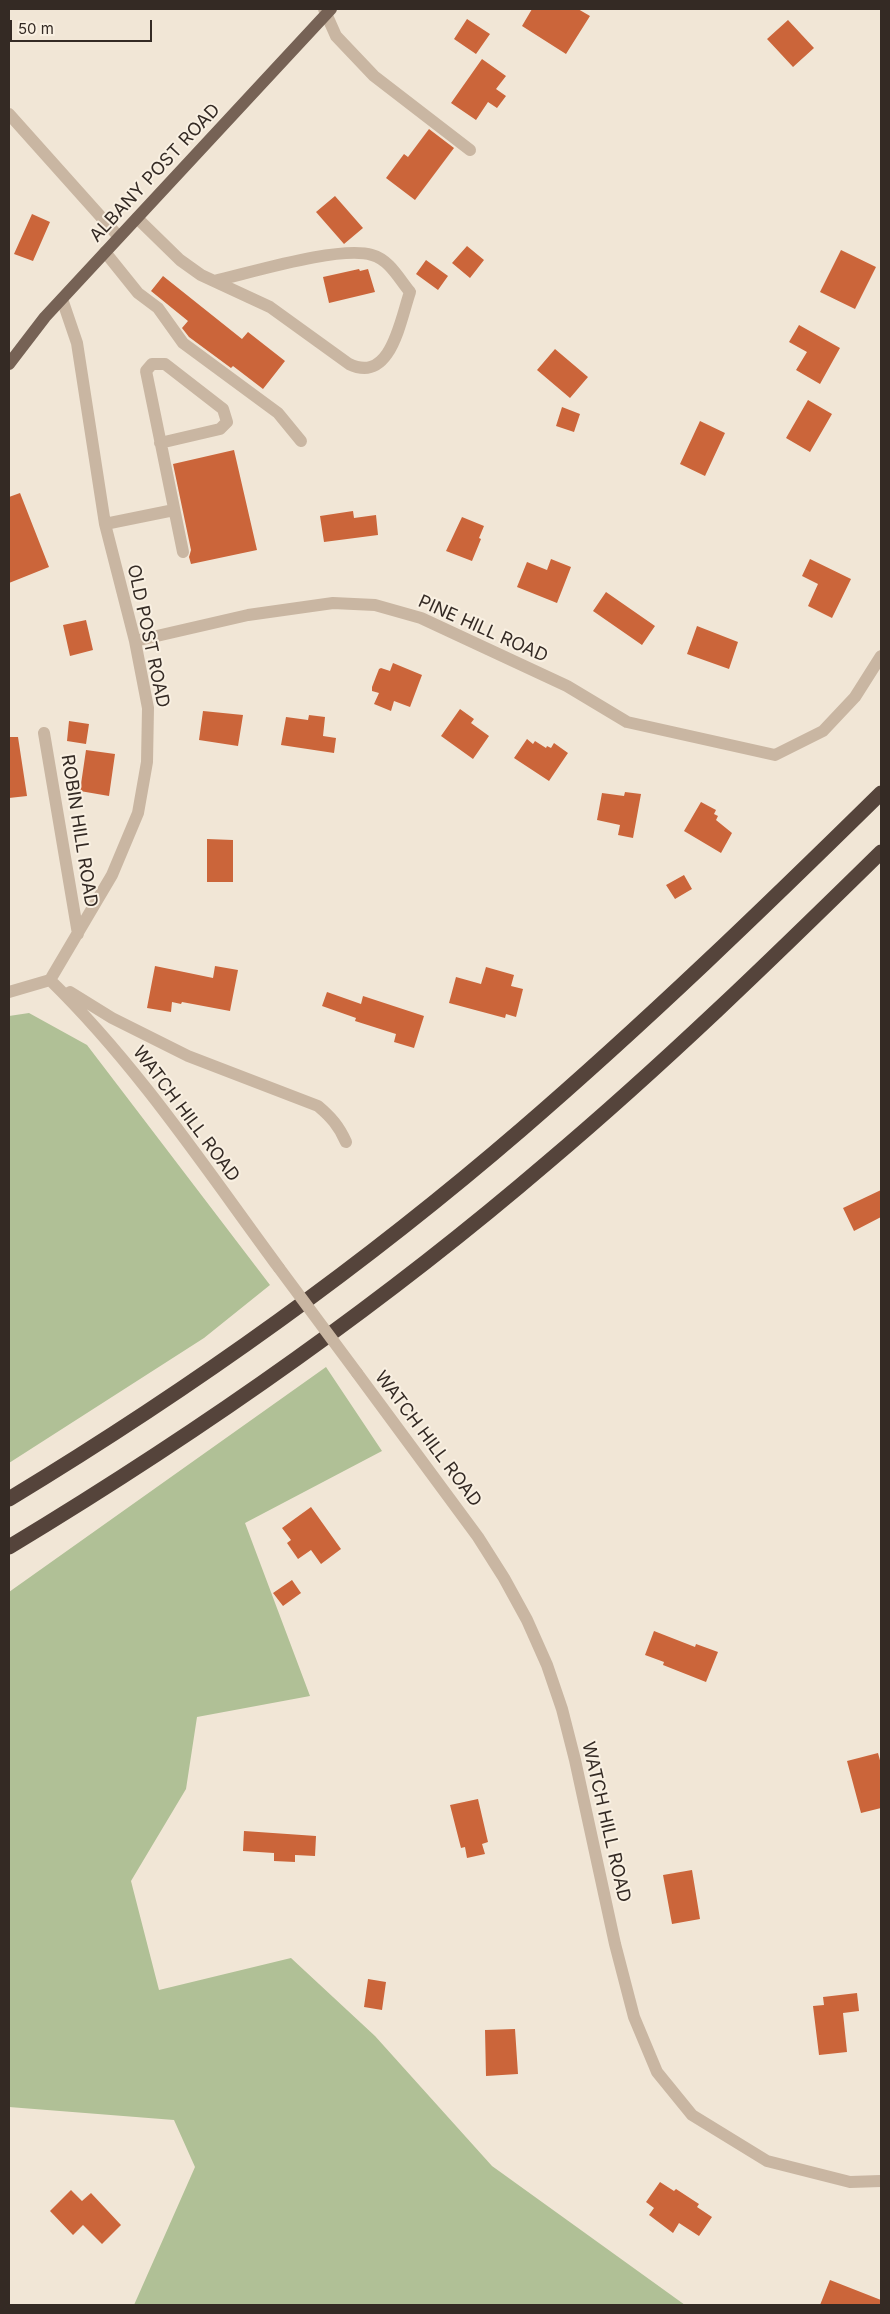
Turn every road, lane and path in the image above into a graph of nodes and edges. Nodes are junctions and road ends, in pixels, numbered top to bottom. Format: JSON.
{"nodes":[{"id":1,"x":327,"y":10,"type":"edge"},
{"id":2,"x":9,"y":114,"type":"edge"},
{"id":3,"x":470,"y":150,"type":"dead end"},
{"id":4,"x":137,"y":218,"type":"junction"},
{"id":5,"x":119,"y":237,"type":"junction"},
{"id":6,"x":105,"y":252,"type":"junction"},
{"id":7,"x":214,"y":281,"type":"junction"},
{"id":8,"x":62,"y":299,"type":"junction"},
{"id":9,"x":9,"y":364,"type":"edge"},
{"id":10,"x":301,"y":441,"type":"dead end"},
{"id":11,"x":160,"y":443,"type":"junction"},
{"id":12,"x":174,"y":510,"type":"junction"},
{"id":13,"x":105,"y":524,"type":"junction"},
{"id":14,"x":182,"y":552,"type":"dead end"},
{"id":15,"x":135,"y":640,"type":"junction"},
{"id":16,"x":881,"y":656,"type":"edge"},
{"id":17,"x":44,"y":733,"type":"dead end"},
{"id":18,"x":881,"y":793,"type":"edge"},
{"id":19,"x":881,"y":852,"type":"edge"},
{"id":20,"x":78,"y":934,"type":"junction"},
{"id":21,"x":50,"y":980,"type":"junction"},
{"id":22,"x":9,"y":992,"type":"edge"},
{"id":23,"x":346,"y":1142,"type":"dead end"},
{"id":24,"x":9,"y":1499,"type":"edge"},
{"id":25,"x":9,"y":1548,"type":"edge"},
{"id":26,"x":881,"y":2181,"type":"edge"}],
"edges":[{"from":1,"to":3,"type":"street"},
{"from":1,"to":4,"type":"main road","name":"ALBANY POST ROAD"},
{"from":2,"to":5,"type":"street"},
{"from":4,"to":5,"type":"main road","name":"ALBANY POST ROAD"},
{"from":4,"to":7,"type":"street"},
{"from":5,"to":6,"type":"main road","name":"ALBANY POST ROAD"},
{"from":6,"to":8,"type":"main road","name":"ALBANY POST ROAD"},
{"from":6,"to":10,"type":"street"},
{"from":7,"to":7,"type":"street"},
{"from":8,"to":9,"type":"main road","name":"ALBANY POST ROAD"},
{"from":8,"to":13,"type":"street","name":"OLD POST ROAD"},
{"from":11,"to":11,"type":"street"},
{"from":11,"to":12,"type":"street"},
{"from":12,"to":13,"type":"street"},
{"from":12,"to":14,"type":"street"},
{"from":13,"to":15,"type":"street","name":"OLD POST ROAD"},
{"from":15,"to":16,"type":"street","name":"PINE HILL ROAD"},
{"from":15,"to":20,"type":"street","name":"OLD POST ROAD"},
{"from":17,"to":20,"type":"street","name":"ROBIN HILL ROAD"},
{"from":18,"to":24,"type":"highway"},
{"from":19,"to":25,"type":"highway"},
{"from":20,"to":21,"type":"street","name":"OLD POST ROAD"},
{"from":21,"to":22,"type":"street"},
{"from":21,"to":23,"type":"street","name":"WATCH HILL ROAD"},
{"from":21,"to":26,"type":"street","name":"WATCH HILL ROAD","bridge":true}]}
